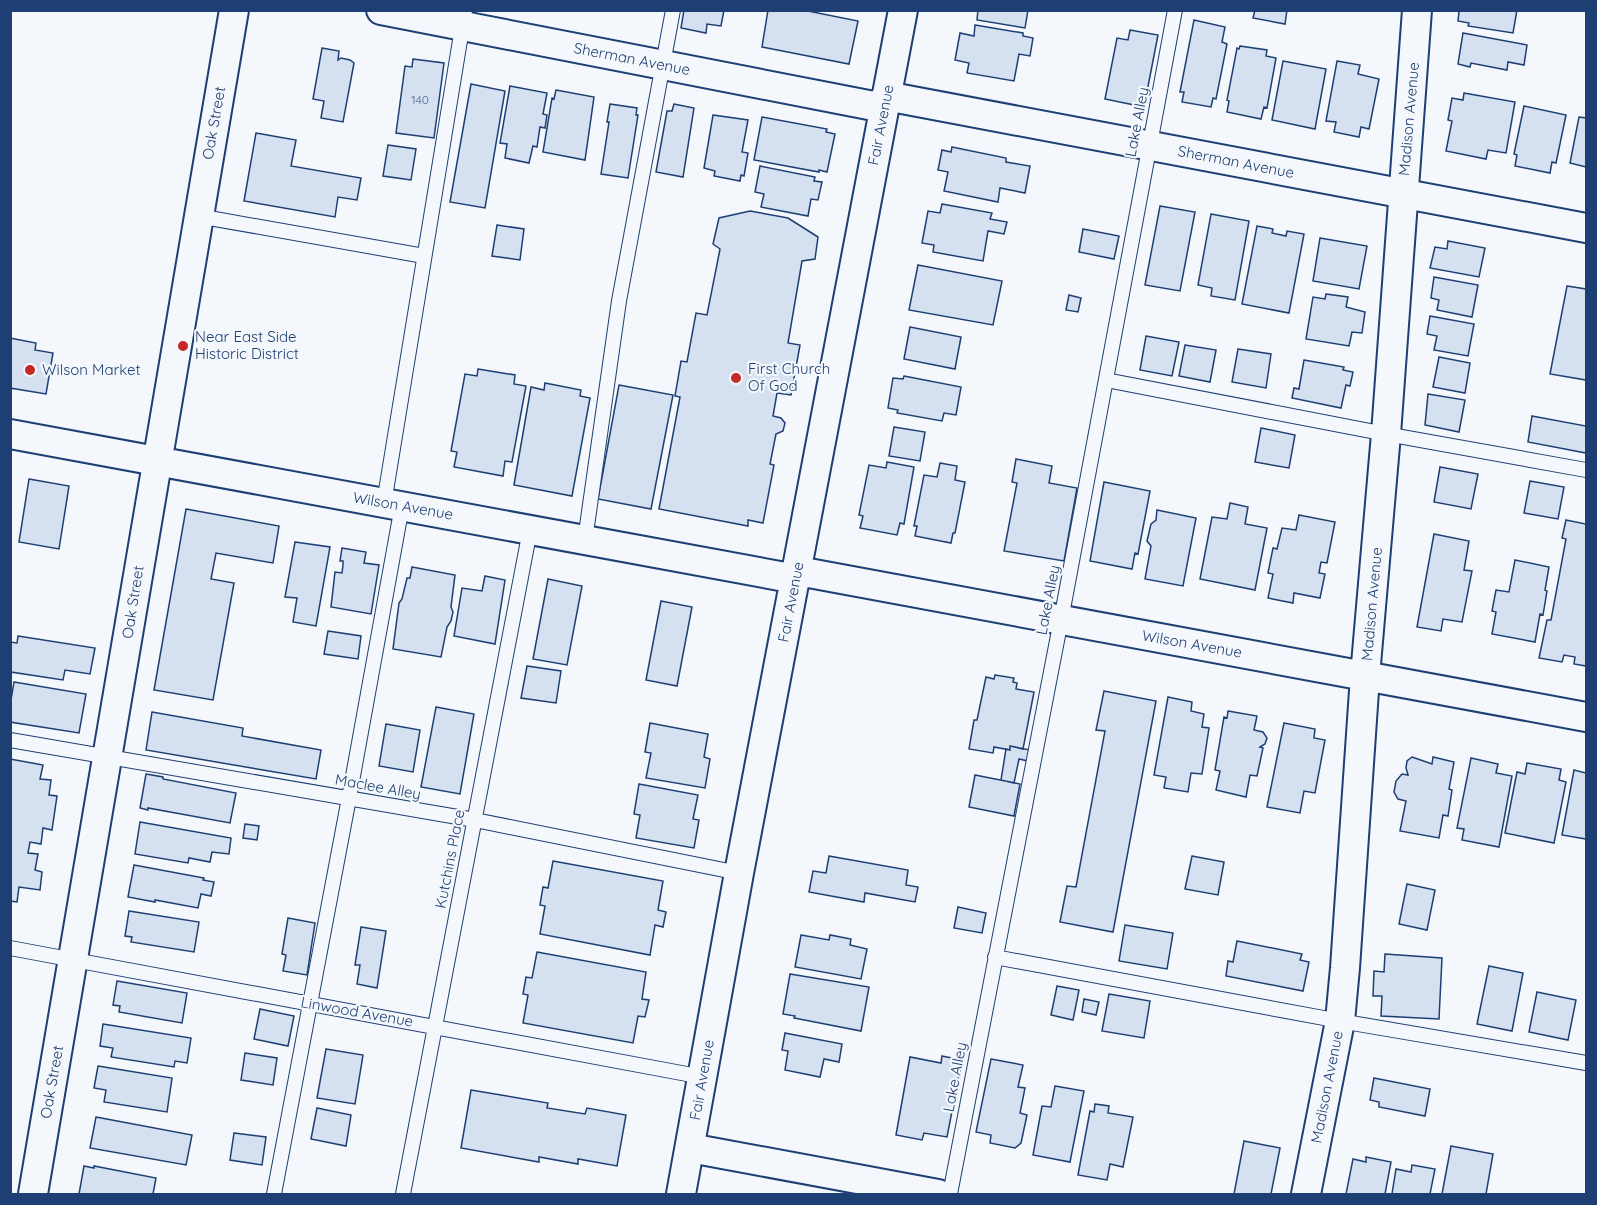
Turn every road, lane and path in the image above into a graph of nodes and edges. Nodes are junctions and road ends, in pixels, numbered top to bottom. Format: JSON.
{"nodes":[{"id":1,"x":234,"y":10,"type":"edge"},
{"id":2,"x":381,"y":10,"type":"edge"},
{"id":3,"x":673,"y":10,"type":"edge"},
{"id":4,"x":903,"y":10,"type":"edge"},
{"id":5,"x":1174,"y":10,"type":"edge"},
{"id":6,"x":1417,"y":10,"type":"edge"},
{"id":7,"x":463,"y":18,"type":"edge"},
{"id":8,"x":664,"y":65,"type":"junction"},
{"id":9,"x":885,"y":102,"type":"junction"},
{"id":10,"x":1149,"y":146,"type":"junction"},
{"id":11,"x":1403,"y":194,"type":"junction"},
{"id":12,"x":198,"y":216,"type":"junction"},
{"id":13,"x":1587,"y":228,"type":"edge"},
{"id":14,"x":424,"y":256,"type":"junction"},
{"id":15,"x":1106,"y":380,"type":"junction"},
{"id":16,"x":10,"y":434,"type":"edge"},
{"id":17,"x":1386,"y":434,"type":"junction"},
{"id":18,"x":155,"y":461,"type":"junction"},
{"id":19,"x":1587,"y":470,"type":"edge"},
{"id":20,"x":393,"y":504,"type":"junction"},
{"id":21,"x":530,"y":530,"type":"junction"},
{"id":22,"x":585,"y":540,"type":"junction"},
{"id":23,"x":797,"y":575,"type":"junction"},
{"id":24,"x":1061,"y":620,"type":"junction"},
{"id":25,"x":1365,"y":676,"type":"junction"},
{"id":26,"x":1587,"y":717,"type":"edge"},
{"id":27,"x":10,"y":740,"type":"edge"},
{"id":28,"x":108,"y":758,"type":"junction"},
{"id":29,"x":349,"y":798,"type":"junction"},
{"id":30,"x":475,"y":820,"type":"junction"},
{"id":31,"x":739,"y":873,"type":"junction"},
{"id":32,"x":10,"y":948,"type":"edge"},
{"id":33,"x":995,"y":957,"type":"junction"},
{"id":34,"x":73,"y":960,"type":"junction"},
{"id":35,"x":310,"y":1004,"type":"junction"},
{"id":36,"x":1340,"y":1021,"type":"junction"},
{"id":37,"x":436,"y":1027,"type":"junction"},
{"id":38,"x":1587,"y":1063,"type":"edge"},
{"id":39,"x":703,"y":1077,"type":"junction"},
{"id":40,"x":690,"y":1148,"type":"junction"},
{"id":41,"x":33,"y":1194,"type":"edge"},
{"id":42,"x":274,"y":1194,"type":"edge"},
{"id":43,"x":404,"y":1194,"type":"edge"},
{"id":44,"x":681,"y":1194,"type":"edge"},
{"id":45,"x":938,"y":1194,"type":"edge"},
{"id":46,"x":950,"y":1194,"type":"edge"},
{"id":47,"x":1306,"y":1194,"type":"edge"}],
"edges":[{"from":1,"to":12,"type":"street","name":"Oak Street"},
{"from":2,"to":7,"type":"street","name":"Sherman Avenue"},
{"from":3,"to":8,"type":"lane"},
{"from":4,"to":9,"type":"street","name":"Fair Avenue"},
{"from":5,"to":10,"type":"lane","name":"Lake Alley"},
{"from":6,"to":11,"type":"street","name":"Madison Avenue"},
{"from":7,"to":8,"type":"street","name":"Sherman Avenue"},
{"from":7,"to":14,"type":"lane"},
{"from":8,"to":9,"type":"street","name":"Sherman Avenue"},
{"from":8,"to":22,"type":"lane"},
{"from":9,"to":10,"type":"street","name":"Sherman Avenue"},
{"from":9,"to":23,"type":"street","name":"Fair Avenue"},
{"from":10,"to":11,"type":"street","name":"Sherman Avenue"},
{"from":10,"to":15,"type":"lane","name":"Lake Alley"},
{"from":11,"to":13,"type":"street","name":"Sherman Avenue"},
{"from":11,"to":17,"type":"street","name":"Madison Avenue"},
{"from":12,"to":14,"type":"lane"},
{"from":12,"to":18,"type":"street","name":"Oak Street"},
{"from":14,"to":20,"type":"lane"},
{"from":15,"to":17,"type":"lane"},
{"from":15,"to":24,"type":"lane","name":"Lake Alley"},
{"from":16,"to":18,"type":"street","name":"Wilson Avenue"},
{"from":17,"to":19,"type":"lane"},
{"from":17,"to":25,"type":"street","name":"Madison Avenue"},
{"from":18,"to":20,"type":"street","name":"Wilson Avenue"},
{"from":18,"to":28,"type":"street","name":"Oak Street"},
{"from":20,"to":21,"type":"street","name":"Wilson Avenue"},
{"from":20,"to":29,"type":"lane"},
{"from":21,"to":22,"type":"street","name":"Wilson Avenue"},
{"from":21,"to":30,"type":"lane","name":"Kutchins Place"},
{"from":22,"to":23,"type":"street","name":"Wilson Avenue"},
{"from":23,"to":24,"type":"street","name":"Wilson Avenue"},
{"from":23,"to":31,"type":"street","name":"Fair Avenue"},
{"from":24,"to":25,"type":"street","name":"Wilson Avenue"},
{"from":24,"to":33,"type":"lane","name":"Lake Alley"},
{"from":25,"to":26,"type":"street","name":"Wilson Avenue"},
{"from":25,"to":36,"type":"street","name":"Madison Avenue"},
{"from":27,"to":28,"type":"lane","name":"Maclee Alley"},
{"from":28,"to":29,"type":"lane","name":"Maclee Alley"},
{"from":28,"to":34,"type":"street","name":"Oak Street"},
{"from":29,"to":30,"type":"lane","name":"Maclee Alley"},
{"from":29,"to":35,"type":"lane"},
{"from":30,"to":31,"type":"lane","name":"Maclee Alley"},
{"from":30,"to":37,"type":"lane","name":"Kutchins Place"},
{"from":31,"to":39,"type":"street","name":"Fair Avenue"},
{"from":32,"to":34,"type":"lane","name":"Linwood Avenue"},
{"from":33,"to":36,"type":"lane"},
{"from":33,"to":46,"type":"lane","name":"Lake Alley"},
{"from":34,"to":35,"type":"lane","name":"Linwood Avenue"},
{"from":34,"to":41,"type":"street","name":"Oak Street"},
{"from":35,"to":37,"type":"lane","name":"Linwood Avenue"},
{"from":35,"to":42,"type":"lane"},
{"from":36,"to":38,"type":"lane"},
{"from":36,"to":47,"type":"street","name":"Madison Avenue"},
{"from":37,"to":39,"type":"lane","name":"Linwood Avenue"},
{"from":37,"to":43,"type":"lane","name":"Kutchins Place"},
{"from":39,"to":40,"type":"street","name":"Fair Avenue"},
{"from":40,"to":44,"type":"street","name":"Fair Avenue"},
{"from":40,"to":45,"type":"street"}]}
